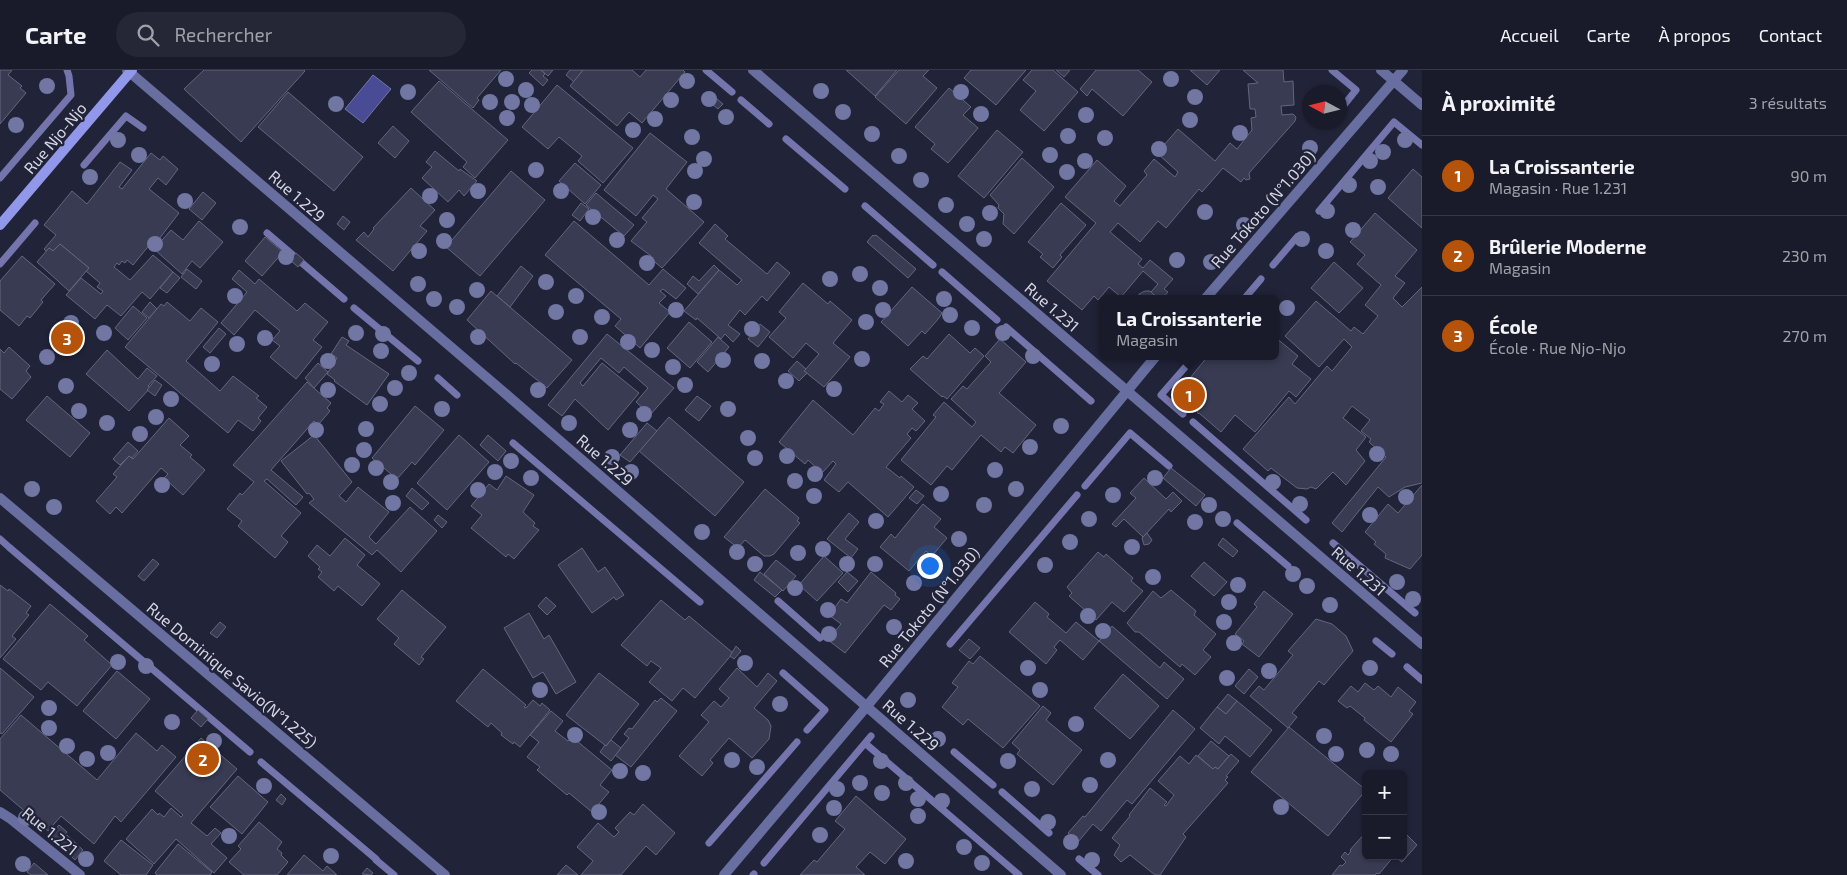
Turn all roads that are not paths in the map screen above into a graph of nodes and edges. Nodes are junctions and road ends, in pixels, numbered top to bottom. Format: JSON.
{"nodes":[{"id":1,"x":753,"y":70,"type":"edge"},
{"id":2,"x":1381,"y":70,"type":"edge"},
{"id":3,"x":1403,"y":70,"type":"edge"},
{"id":4,"x":130,"y":71,"type":"edge"},
{"id":5,"x":1394,"y":80,"type":"junction"},
{"id":6,"x":1422,"y":106,"type":"edge"},
{"id":7,"x":0,"y":225,"type":"edge"},
{"id":8,"x":1208,"y":295,"type":"edge"},
{"id":9,"x":1152,"y":360,"type":"edge"},
{"id":10,"x":1126,"y":390,"type":"junction"},
{"id":11,"x":0,"y":498,"type":"edge"},
{"id":12,"x":1422,"y":644,"type":"edge"},
{"id":13,"x":867,"y":706,"type":"junction"},
{"id":14,"x":0,"y":812,"type":"edge"},
{"id":15,"x":80,"y":875,"type":"edge"},
{"id":16,"x":445,"y":875,"type":"edge"},
{"id":17,"x":724,"y":875,"type":"edge"},
{"id":18,"x":1061,"y":875,"type":"edge"}],
"edges":[{"from":1,"to":10,"type":"street","name":"Rue 1.231"},
{"from":2,"to":5,"type":"street"},
{"from":3,"to":5,"type":"street","name":"Rue Tokoto (N°1.030)"},
{"from":4,"to":7,"type":"main road","name":"Rue Njo-Njo"},
{"from":4,"to":13,"type":"street","name":"Rue 1.229"},
{"from":5,"to":6,"type":"street"},
{"from":5,"to":8,"type":"street","name":"Rue Tokoto (N°1.030)"},
{"from":9,"to":10,"type":"street","name":"Rue Tokoto (N°1.030)"},
{"from":10,"to":12,"type":"street","name":"Rue 1.231"},
{"from":10,"to":13,"type":"street","name":"Rue Tokoto (N°1.030)"},
{"from":11,"to":16,"type":"street","name":"Rue Dominique Savio(N°1.225)"},
{"from":13,"to":17,"type":"street","name":"Rue Tokoto (N°1.030)"},
{"from":13,"to":18,"type":"street","name":"Rue 1.229"},
{"from":14,"to":15,"type":"street","name":"Rue 1.221"}]}
